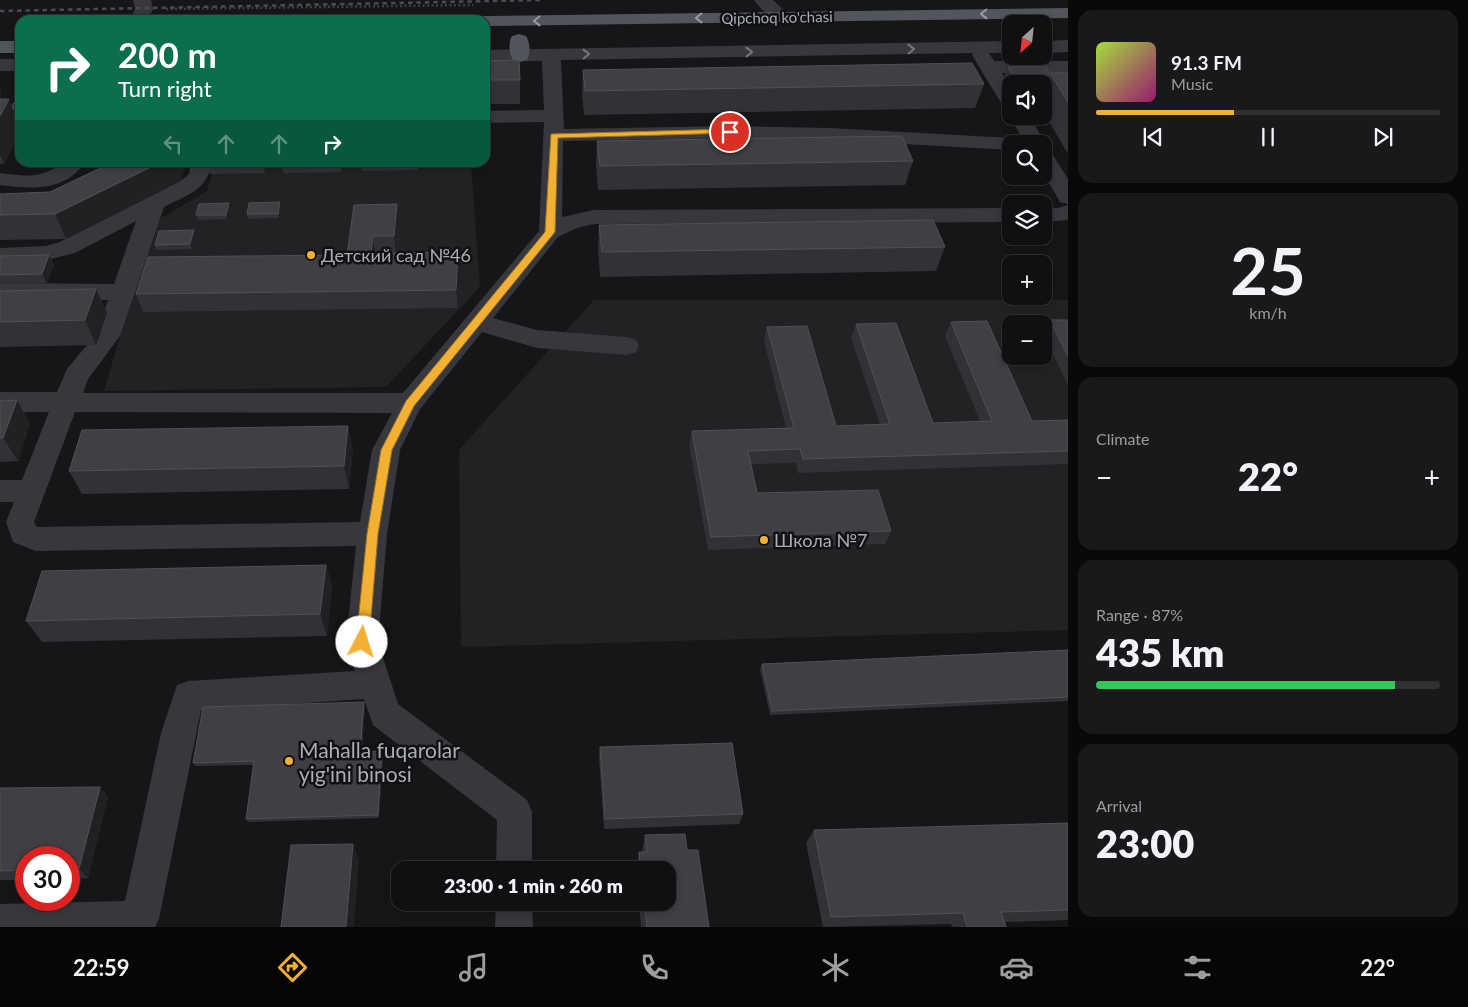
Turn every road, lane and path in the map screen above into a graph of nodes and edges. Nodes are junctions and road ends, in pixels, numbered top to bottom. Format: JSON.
{"nodes":[{"id":1,"x":763,"y":0,"type":"edge"},
{"id":2,"x":142,"y":9,"type":"edge"},
{"id":3,"x":482,"y":13,"type":"edge"},
{"id":4,"x":1068,"y":13,"type":"edge"},
{"id":5,"x":1051,"y":15,"type":"edge"},
{"id":6,"x":782,"y":17,"type":"junction"},
{"id":7,"x":1002,"y":19,"type":"edge"},
{"id":8,"x":1052,"y":32,"type":"edge"},
{"id":9,"x":1068,"y":32,"type":"edge"},
{"id":10,"x":1002,"y":33,"type":"edge"},
{"id":11,"x":490,"y":41,"type":"edge"},
{"id":12,"x":1052,"y":46,"type":"edge"},
{"id":13,"x":1068,"y":46,"type":"edge"},
{"id":14,"x":15,"y":47,"type":"edge"},
{"id":15,"x":1002,"y":47,"type":"edge"},
{"id":16,"x":0,"y":48,"type":"edge"},
{"id":17,"x":520,"y":48,"type":"junction"},
{"id":18,"x":976,"y":48,"type":"junction"},
{"id":19,"x":490,"y":55,"type":"edge"},
{"id":20,"x":551,"y":55,"type":"junction"},
{"id":21,"x":15,"y":64,"type":"edge"},
{"id":22,"x":0,"y":65,"type":"edge"},
{"id":23,"x":989,"y":67,"type":"junction"},
{"id":24,"x":1068,"y":67,"type":"edge"},
{"id":25,"x":1002,"y":89,"type":"edge"},
{"id":26,"x":490,"y":118,"type":"edge"},
{"id":27,"x":554,"y":126,"type":"junction"},
{"id":28,"x":1002,"y":144,"type":"edge"},
{"id":29,"x":70,"y":167,"type":"edge"},
{"id":30,"x":201,"y":167,"type":"edge"},
{"id":31,"x":1052,"y":170,"type":"edge"},
{"id":32,"x":0,"y":179,"type":"edge"},
{"id":33,"x":1068,"y":197,"type":"edge"},
{"id":34,"x":154,"y":203,"type":"junction"},
{"id":35,"x":1068,"y":212,"type":"edge"},
{"id":36,"x":1002,"y":215,"type":"edge"},
{"id":37,"x":1052,"y":215,"type":"edge"},
{"id":38,"x":550,"y":232,"type":"junction"},
{"id":39,"x":0,"y":256,"type":"edge"},
{"id":40,"x":0,"y":291,"type":"edge"},
{"id":41,"x":123,"y":292,"type":"junction"},
{"id":42,"x":476,"y":322,"type":"junction"},
{"id":43,"x":627,"y":346,"type":"dead end"},
{"id":44,"x":66,"y":401,"type":"junction"},
{"id":45,"x":0,"y":402,"type":"edge"},
{"id":46,"x":410,"y":403,"type":"junction"},
{"id":47,"x":0,"y":491,"type":"edge"},
{"id":48,"x":32,"y":491,"type":"junction"},
{"id":49,"x":372,"y":534,"type":"junction"},
{"id":50,"x":375,"y":684,"type":"junction"},
{"id":51,"x":514,"y":861,"type":"edge"},
{"id":52,"x":514,"y":911,"type":"edge"},
{"id":53,"x":0,"y":923,"type":"edge"},
{"id":54,"x":514,"y":927,"type":"edge"}],
"edges":[{"from":1,"to":6,"type":"street"},
{"from":2,"to":3,"type":"path"},
{"from":6,"to":3,"type":"main road","name":"Qipchoq ko'chasi","one_way":true},
{"from":4,"to":5,"type":"main road","name":"Qipchoq ko'chasi"},
{"from":7,"to":6,"type":"main road","name":"Qipchoq ko'chasi","one_way":true},
{"from":8,"to":9,"type":"main road"},
{"from":10,"to":17,"type":"main road","name":"Qipchoq ko'chasi"},
{"from":11,"to":17,"type":"main road","name":"Qipchoq ko'chasi"},
{"from":12,"to":13,"type":"street"},
{"from":14,"to":16,"type":"main road"},
{"from":15,"to":18,"type":"street","name":"Qipchoq ko'chasi"},
{"from":17,"to":19,"type":"street","name":"Qipchoq ko'chasi"},
{"from":17,"to":20,"type":"street","name":"Qipchoq ko'chasi"},
{"from":20,"to":18,"type":"street","name":"Qipchoq ko'chasi","one_way":true},
{"from":18,"to":23,"type":"street"},
{"from":20,"to":27,"type":"street"},
{"from":21,"to":22,"type":"street"},
{"from":23,"to":24,"type":"street"},
{"from":23,"to":25,"type":"street"},
{"from":26,"to":27,"type":"street"},
{"from":27,"to":28,"type":"street"},
{"from":27,"to":38,"type":"street"},
{"from":29,"to":32,"type":"street"},
{"from":30,"to":34,"type":"street"},
{"from":31,"to":33,"type":"street"},
{"from":34,"to":39,"type":"street"},
{"from":34,"to":41,"type":"street"},
{"from":35,"to":37,"type":"street"},
{"from":36,"to":38,"type":"street"},
{"from":38,"to":42,"type":"street"},
{"from":40,"to":41,"type":"street"},
{"from":41,"to":44,"type":"street"},
{"from":42,"to":43,"type":"street"},
{"from":42,"to":46,"type":"street"},
{"from":44,"to":45,"type":"street"},
{"from":44,"to":46,"type":"street"},
{"from":44,"to":48,"type":"street"},
{"from":46,"to":49,"type":"street"},
{"from":47,"to":48,"type":"street"},
{"from":48,"to":49,"type":"street"},
{"from":49,"to":50,"type":"street"},
{"from":50,"to":51,"type":"street"},
{"from":50,"to":53,"type":"street"},
{"from":52,"to":54,"type":"street"}]}
